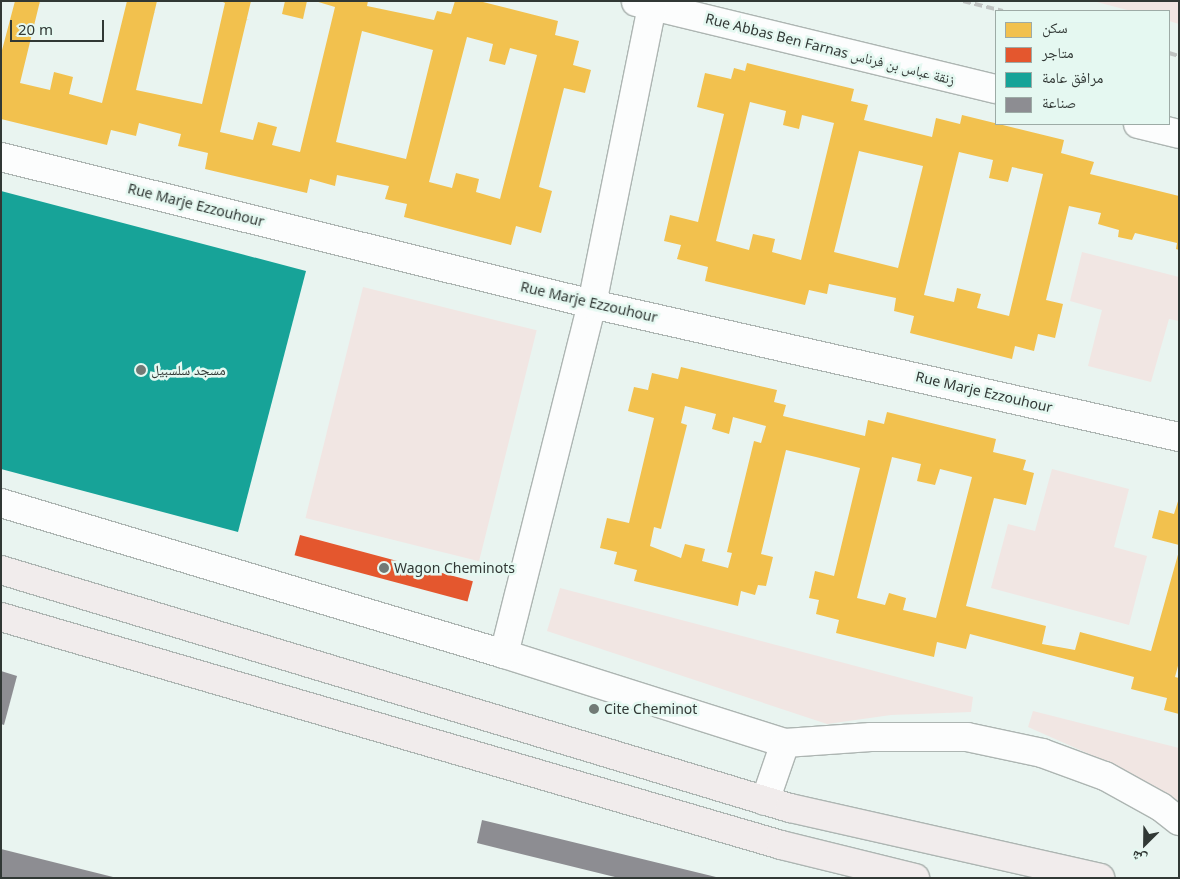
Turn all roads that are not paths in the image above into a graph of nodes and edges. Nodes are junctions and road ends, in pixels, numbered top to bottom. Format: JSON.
{"nodes":[{"id":1,"x":643,"y":3,"type":"edge"},
{"id":2,"x":995,"y":89,"type":"edge"},
{"id":3,"x":1142,"y":125,"type":"edge"},
{"id":4,"x":1179,"y":134,"type":"edge"},
{"id":5,"x":1,"y":157,"type":"edge"},
{"id":6,"x":592,"y":304,"type":"junction"},
{"id":7,"x":1179,"y":437,"type":"edge"},
{"id":8,"x":1,"y":502,"type":"edge"},
{"id":9,"x":1,"y":570,"type":"edge"},
{"id":10,"x":1,"y":617,"type":"edge"},
{"id":11,"x":504,"y":654,"type":"junction"},
{"id":12,"x":785,"y":744,"type":"junction"},
{"id":13,"x":765,"y":801,"type":"junction"},
{"id":14,"x":1179,"y":821,"type":"edge"},
{"id":15,"x":915,"y":878,"type":"edge"},
{"id":16,"x":1100,"y":878,"type":"edge"}],
"edges":[{"from":1,"to":2,"type":"street","name":"Rue Abbas Ben Farnas زنقة عباس بن فرناس"},
{"from":1,"to":6,"type":"street"},
{"from":3,"to":4,"type":"street"},
{"from":5,"to":6,"type":"street","name":"Rue Marje Ezzouhour"},
{"from":6,"to":7,"type":"street","name":"Rue Marje Ezzouhour"},
{"from":6,"to":11,"type":"street"},
{"from":8,"to":11,"type":"street"},
{"from":9,"to":13,"type":"main road"},
{"from":10,"to":15,"type":"main road"},
{"from":11,"to":12,"type":"street"},
{"from":12,"to":13,"type":"street"},
{"from":12,"to":14,"type":"street"},
{"from":13,"to":16,"type":"main road"}]}
